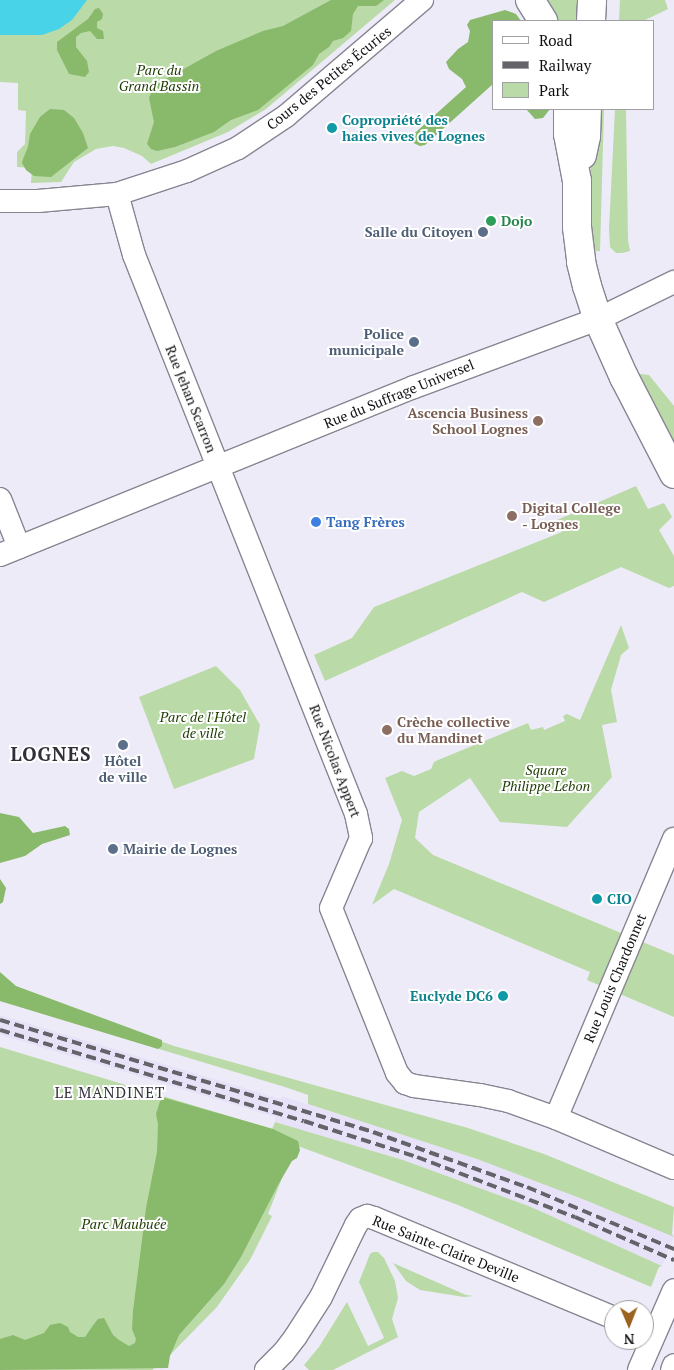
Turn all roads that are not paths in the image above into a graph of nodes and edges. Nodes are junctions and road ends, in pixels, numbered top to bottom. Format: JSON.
{"nodes":[{"id":1,"x":422,"y":0,"type":"edge"},
{"id":2,"x":530,"y":0,"type":"edge"},
{"id":3,"x":592,"y":0,"type":"edge"},
{"id":4,"x":542,"y":20,"type":"edge"},
{"id":5,"x":591,"y":20,"type":"edge"},
{"id":6,"x":568,"y":110,"type":"edge"},
{"id":7,"x":587,"y":110,"type":"edge"},
{"id":8,"x":576,"y":181,"type":"junction"},
{"id":9,"x":117,"y":194,"type":"junction"},
{"id":10,"x":0,"y":201,"type":"edge"},
{"id":11,"x":674,"y":282,"type":"edge"},
{"id":12,"x":589,"y":322,"type":"junction"},
{"id":13,"x":218,"y":465,"type":"junction"},
{"id":14,"x":674,"y":474,"type":"edge"},
{"id":15,"x":0,"y":499,"type":"edge"},
{"id":16,"x":9,"y":551,"type":"edge"},
{"id":17,"x":674,"y":839,"type":"edge"},
{"id":18,"x":556,"y":1118,"type":"junction"},
{"id":19,"x":674,"y":1168,"type":"edge"},
{"id":20,"x":674,"y":1290,"type":"edge"},
{"id":21,"x":604,"y":1314,"type":"edge"},
{"id":22,"x":654,"y":1326,"type":"edge"},
{"id":23,"x":645,"y":1350,"type":"edge"},
{"id":24,"x":674,"y":1366,"type":"edge"},
{"id":25,"x":266,"y":1370,"type":"edge"},
{"id":26,"x":639,"y":1370,"type":"edge"},
{"id":27,"x":672,"y":1370,"type":"edge"}],
"edges":[{"from":1,"to":9,"type":"street","name":"Cours des Petites Écuries"},
{"from":2,"to":4,"type":"street"},
{"from":3,"to":5,"type":"street"},
{"from":6,"to":8,"type":"street"},
{"from":7,"to":8,"type":"street"},
{"from":8,"to":12,"type":"street"},
{"from":9,"to":10,"type":"street","name":"Cours des Petites Écuries"},
{"from":9,"to":13,"type":"street","name":"Rue Jehan Scarron"},
{"from":11,"to":12,"type":"street","name":"Rue du Suffrage Universel"},
{"from":12,"to":13,"type":"street","name":"Rue du Suffrage Universel"},
{"from":12,"to":14,"type":"street"},
{"from":13,"to":16,"type":"street","name":"Rue Jehan Scarron"},
{"from":13,"to":18,"type":"street","name":"Rue Nicolas Appert"},
{"from":15,"to":16,"type":"street"},
{"from":17,"to":18,"type":"street","name":"Rue Louis Chardonnet"},
{"from":18,"to":19,"type":"street"},
{"from":20,"to":22,"type":"street"},
{"from":21,"to":25,"type":"street","name":"Rue Sainte-Claire Deville"},
{"from":23,"to":26,"type":"street"},
{"from":24,"to":27,"type":"street"}]}
